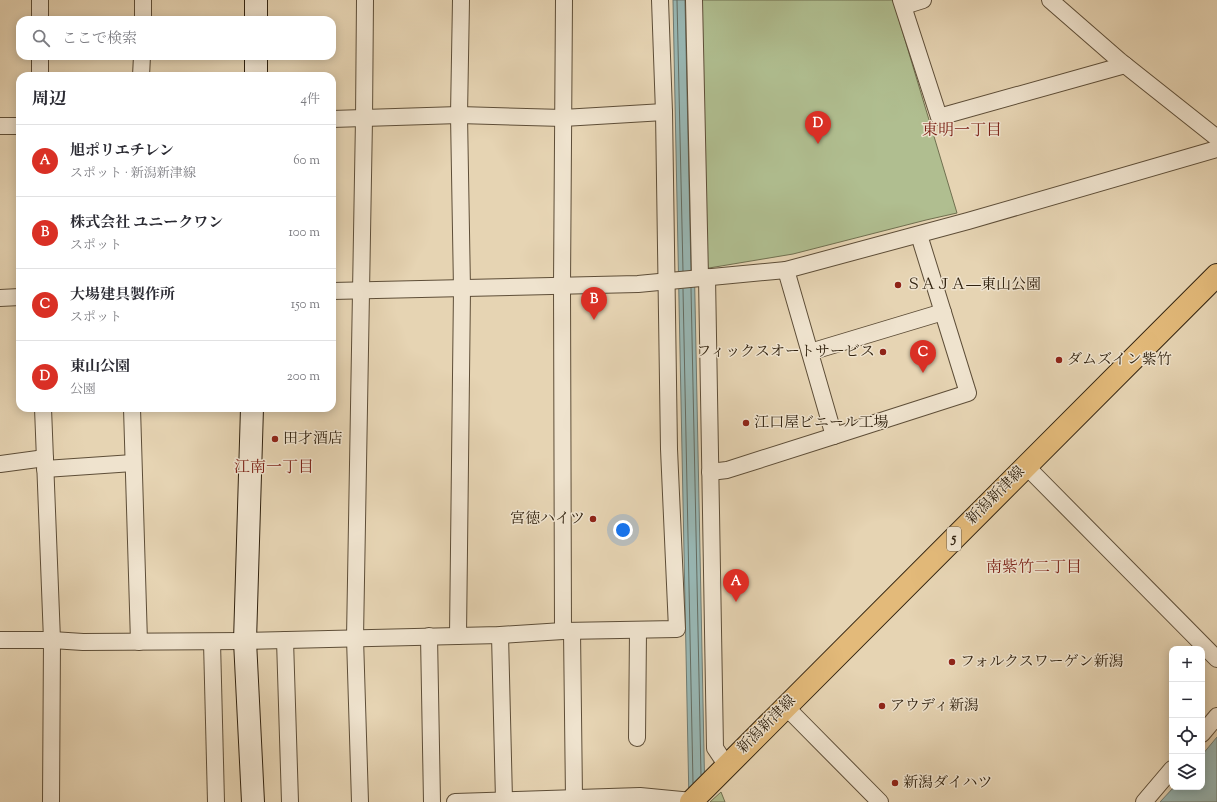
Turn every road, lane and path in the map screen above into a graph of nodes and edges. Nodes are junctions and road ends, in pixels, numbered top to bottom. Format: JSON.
{"nodes":[{"id":1,"x":40,"y":0,"type":"edge"},
{"id":2,"x":143,"y":0,"type":"edge"},
{"id":3,"x":256,"y":0,"type":"edge"},
{"id":4,"x":365,"y":0,"type":"edge"},
{"id":5,"x":461,"y":0,"type":"edge"},
{"id":6,"x":564,"y":0,"type":"edge"},
{"id":7,"x":660,"y":0,"type":"edge"},
{"id":8,"x":694,"y":0,"type":"edge"},
{"id":9,"x":923,"y":0,"type":"edge"},
{"id":10,"x":1050,"y":0,"type":"edge"},
{"id":11,"x":902,"y":3,"type":"edge"},
{"id":12,"x":40,"y":16,"type":"edge"},
{"id":13,"x":142,"y":16,"type":"edge"},
{"id":14,"x":256,"y":16,"type":"edge"},
{"id":15,"x":40,"y":60,"type":"edge"},
{"id":16,"x":142,"y":60,"type":"edge"},
{"id":17,"x":256,"y":60,"type":"edge"},
{"id":18,"x":1125,"y":65,"type":"junction"},
{"id":19,"x":40,"y":72,"type":"edge"},
{"id":20,"x":141,"y":72,"type":"edge"},
{"id":21,"x":256,"y":72,"type":"edge"},
{"id":22,"x":664,"y":112,"type":"junction"},
{"id":23,"x":459,"y":115,"type":"junction"},
{"id":24,"x":564,"y":118,"type":"junction"},
{"id":25,"x":336,"y":119,"type":"edge"},
{"id":26,"x":364,"y":119,"type":"junction"},
{"id":27,"x":0,"y":126,"type":"edge"},
{"id":28,"x":16,"y":126,"type":"edge"},
{"id":29,"x":1217,"y":138,"type":"edge"},
{"id":30,"x":1217,"y":149,"type":"edge"},
{"id":31,"x":919,"y":235,"type":"junction"},
{"id":32,"x":786,"y":270,"type":"junction"},
{"id":33,"x":1217,"y":275,"type":"edge"},
{"id":34,"x":703,"y":277,"type":"junction"},
{"id":35,"x":667,"y":281,"type":"junction"},
{"id":36,"x":562,"y":285,"type":"junction"},
{"id":37,"x":462,"y":289,"type":"junction"},
{"id":38,"x":361,"y":290,"type":"junction"},
{"id":39,"x":336,"y":291,"type":"edge"},
{"id":40,"x":16,"y":297,"type":"edge"},
{"id":41,"x":0,"y":298,"type":"edge"},
{"id":42,"x":943,"y":312,"type":"junction"},
{"id":43,"x":810,"y":352,"type":"junction"},
{"id":44,"x":42,"y":412,"type":"edge"},
{"id":45,"x":132,"y":412,"type":"edge"},
{"id":46,"x":252,"y":412,"type":"edge"},
{"id":47,"x":834,"y":436,"type":"junction"},
{"id":48,"x":134,"y":463,"type":"junction"},
{"id":49,"x":0,"y":464,"type":"edge"},
{"id":50,"x":45,"y":464,"type":"junction"},
{"id":51,"x":1026,"y":466,"type":"junction"},
{"id":52,"x":710,"y":472,"type":"junction"},
{"id":53,"x":638,"y":630,"type":"junction"},
{"id":54,"x":567,"y":631,"type":"junction"},
{"id":55,"x":500,"y":635,"type":"junction"},
{"id":56,"x":429,"y":636,"type":"junction"},
{"id":57,"x":458,"y":636,"type":"junction"},
{"id":58,"x":355,"y":638,"type":"junction"},
{"id":59,"x":0,"y":640,"type":"edge"},
{"id":60,"x":52,"y":640,"type":"junction"},
{"id":61,"x":285,"y":640,"type":"junction"},
{"id":62,"x":245,"y":641,"type":"junction"},
{"id":63,"x":139,"y":642,"type":"junction"},
{"id":64,"x":212,"y":642,"type":"junction"},
{"id":65,"x":1217,"y":659,"type":"edge"},
{"id":66,"x":786,"y":707,"type":"junction"},
{"id":67,"x":1217,"y":716,"type":"edge"},
{"id":68,"x":1205,"y":730,"type":"edge"},
{"id":69,"x":637,"y":738,"type":"dead end"},
{"id":70,"x":727,"y":766,"type":"junction"},
{"id":71,"x":1169,"y":773,"type":"edge"},
{"id":72,"x":574,"y":798,"type":"junction"},
{"id":73,"x":504,"y":800,"type":"junction"},
{"id":74,"x":692,"y":801,"type":"edge"},
{"id":75,"x":51,"y":802,"type":"edge"},
{"id":76,"x":216,"y":802,"type":"edge"},
{"id":77,"x":253,"y":802,"type":"edge"},
{"id":78,"x":290,"y":802,"type":"edge"},
{"id":79,"x":360,"y":802,"type":"edge"},
{"id":80,"x":432,"y":802,"type":"edge"},
{"id":81,"x":454,"y":802,"type":"edge"},
{"id":82,"x":880,"y":802,"type":"edge"},
{"id":83,"x":1144,"y":802,"type":"edge"}],
"edges":[{"from":1,"to":12,"type":"street"},
{"from":2,"to":13,"type":"street"},
{"from":3,"to":14,"type":"street"},
{"from":4,"to":26,"type":"street"},
{"from":5,"to":23,"type":"street"},
{"from":6,"to":24,"type":"street"},
{"from":7,"to":22,"type":"street"},
{"from":8,"to":34,"type":"street"},
{"from":9,"to":11,"type":"street"},
{"from":10,"to":18,"type":"street"},
{"from":11,"to":18,"type":"street"},
{"from":15,"to":19,"type":"street"},
{"from":16,"to":20,"type":"street"},
{"from":17,"to":21,"type":"street"},
{"from":18,"to":29,"type":"street"},
{"from":22,"to":24,"type":"street"},
{"from":22,"to":35,"type":"street"},
{"from":23,"to":24,"type":"street"},
{"from":23,"to":26,"type":"street"},
{"from":23,"to":37,"type":"street"},
{"from":24,"to":36,"type":"street"},
{"from":25,"to":26,"type":"street"},
{"from":26,"to":38,"type":"street"},
{"from":27,"to":28,"type":"street"},
{"from":30,"to":31,"type":"street"},
{"from":31,"to":32,"type":"street"},
{"from":31,"to":42,"type":"street"},
{"from":32,"to":34,"type":"street"},
{"from":32,"to":43,"type":"street"},
{"from":33,"to":51,"type":"main road","name":"新潟新津線","number":"5"},
{"from":34,"to":35,"type":"street"},
{"from":34,"to":52,"type":"street"},
{"from":35,"to":36,"type":"street"},
{"from":35,"to":53,"type":"street"},
{"from":36,"to":37,"type":"street"},
{"from":36,"to":54,"type":"street"},
{"from":37,"to":38,"type":"street"},
{"from":37,"to":57,"type":"street"},
{"from":38,"to":39,"type":"street"},
{"from":38,"to":58,"type":"street"},
{"from":40,"to":41,"type":"street"},
{"from":42,"to":43,"type":"street"},
{"from":42,"to":47,"type":"street"},
{"from":43,"to":47,"type":"street"},
{"from":44,"to":50,"type":"street"},
{"from":45,"to":48,"type":"street"},
{"from":46,"to":62,"type":"street"},
{"from":47,"to":52,"type":"street"},
{"from":48,"to":50,"type":"street"},
{"from":48,"to":63,"type":"street"},
{"from":49,"to":50,"type":"street"},
{"from":50,"to":60,"type":"street"},
{"from":51,"to":65,"type":"street"},
{"from":51,"to":66,"type":"main road","name":"新潟新津線","number":"5"},
{"from":52,"to":70,"type":"street"},
{"from":53,"to":54,"type":"street"},
{"from":53,"to":69,"type":"street"},
{"from":54,"to":55,"type":"street"},
{"from":54,"to":72,"type":"street"},
{"from":55,"to":57,"type":"street"},
{"from":55,"to":73,"type":"street"},
{"from":56,"to":57,"type":"street"},
{"from":56,"to":58,"type":"street"},
{"from":56,"to":80,"type":"street"},
{"from":58,"to":61,"type":"street"},
{"from":58,"to":79,"type":"street"},
{"from":59,"to":60,"type":"street"},
{"from":60,"to":63,"type":"street"},
{"from":60,"to":75,"type":"street"},
{"from":61,"to":62,"type":"street"},
{"from":61,"to":78,"type":"street"},
{"from":62,"to":64,"type":"street"},
{"from":62,"to":77,"type":"street"},
{"from":63,"to":64,"type":"street"},
{"from":64,"to":76,"type":"street"},
{"from":66,"to":70,"type":"main road","name":"新潟新津線","number":"5"},
{"from":66,"to":82,"type":"street"},
{"from":67,"to":68,"type":"street"},
{"from":70,"to":74,"type":"main road","name":"新潟新津線","number":"5"},
{"from":71,"to":83,"type":"street"},
{"from":72,"to":73,"type":"street"},
{"from":72,"to":74,"type":"street"},
{"from":73,"to":81,"type":"street"}]}
